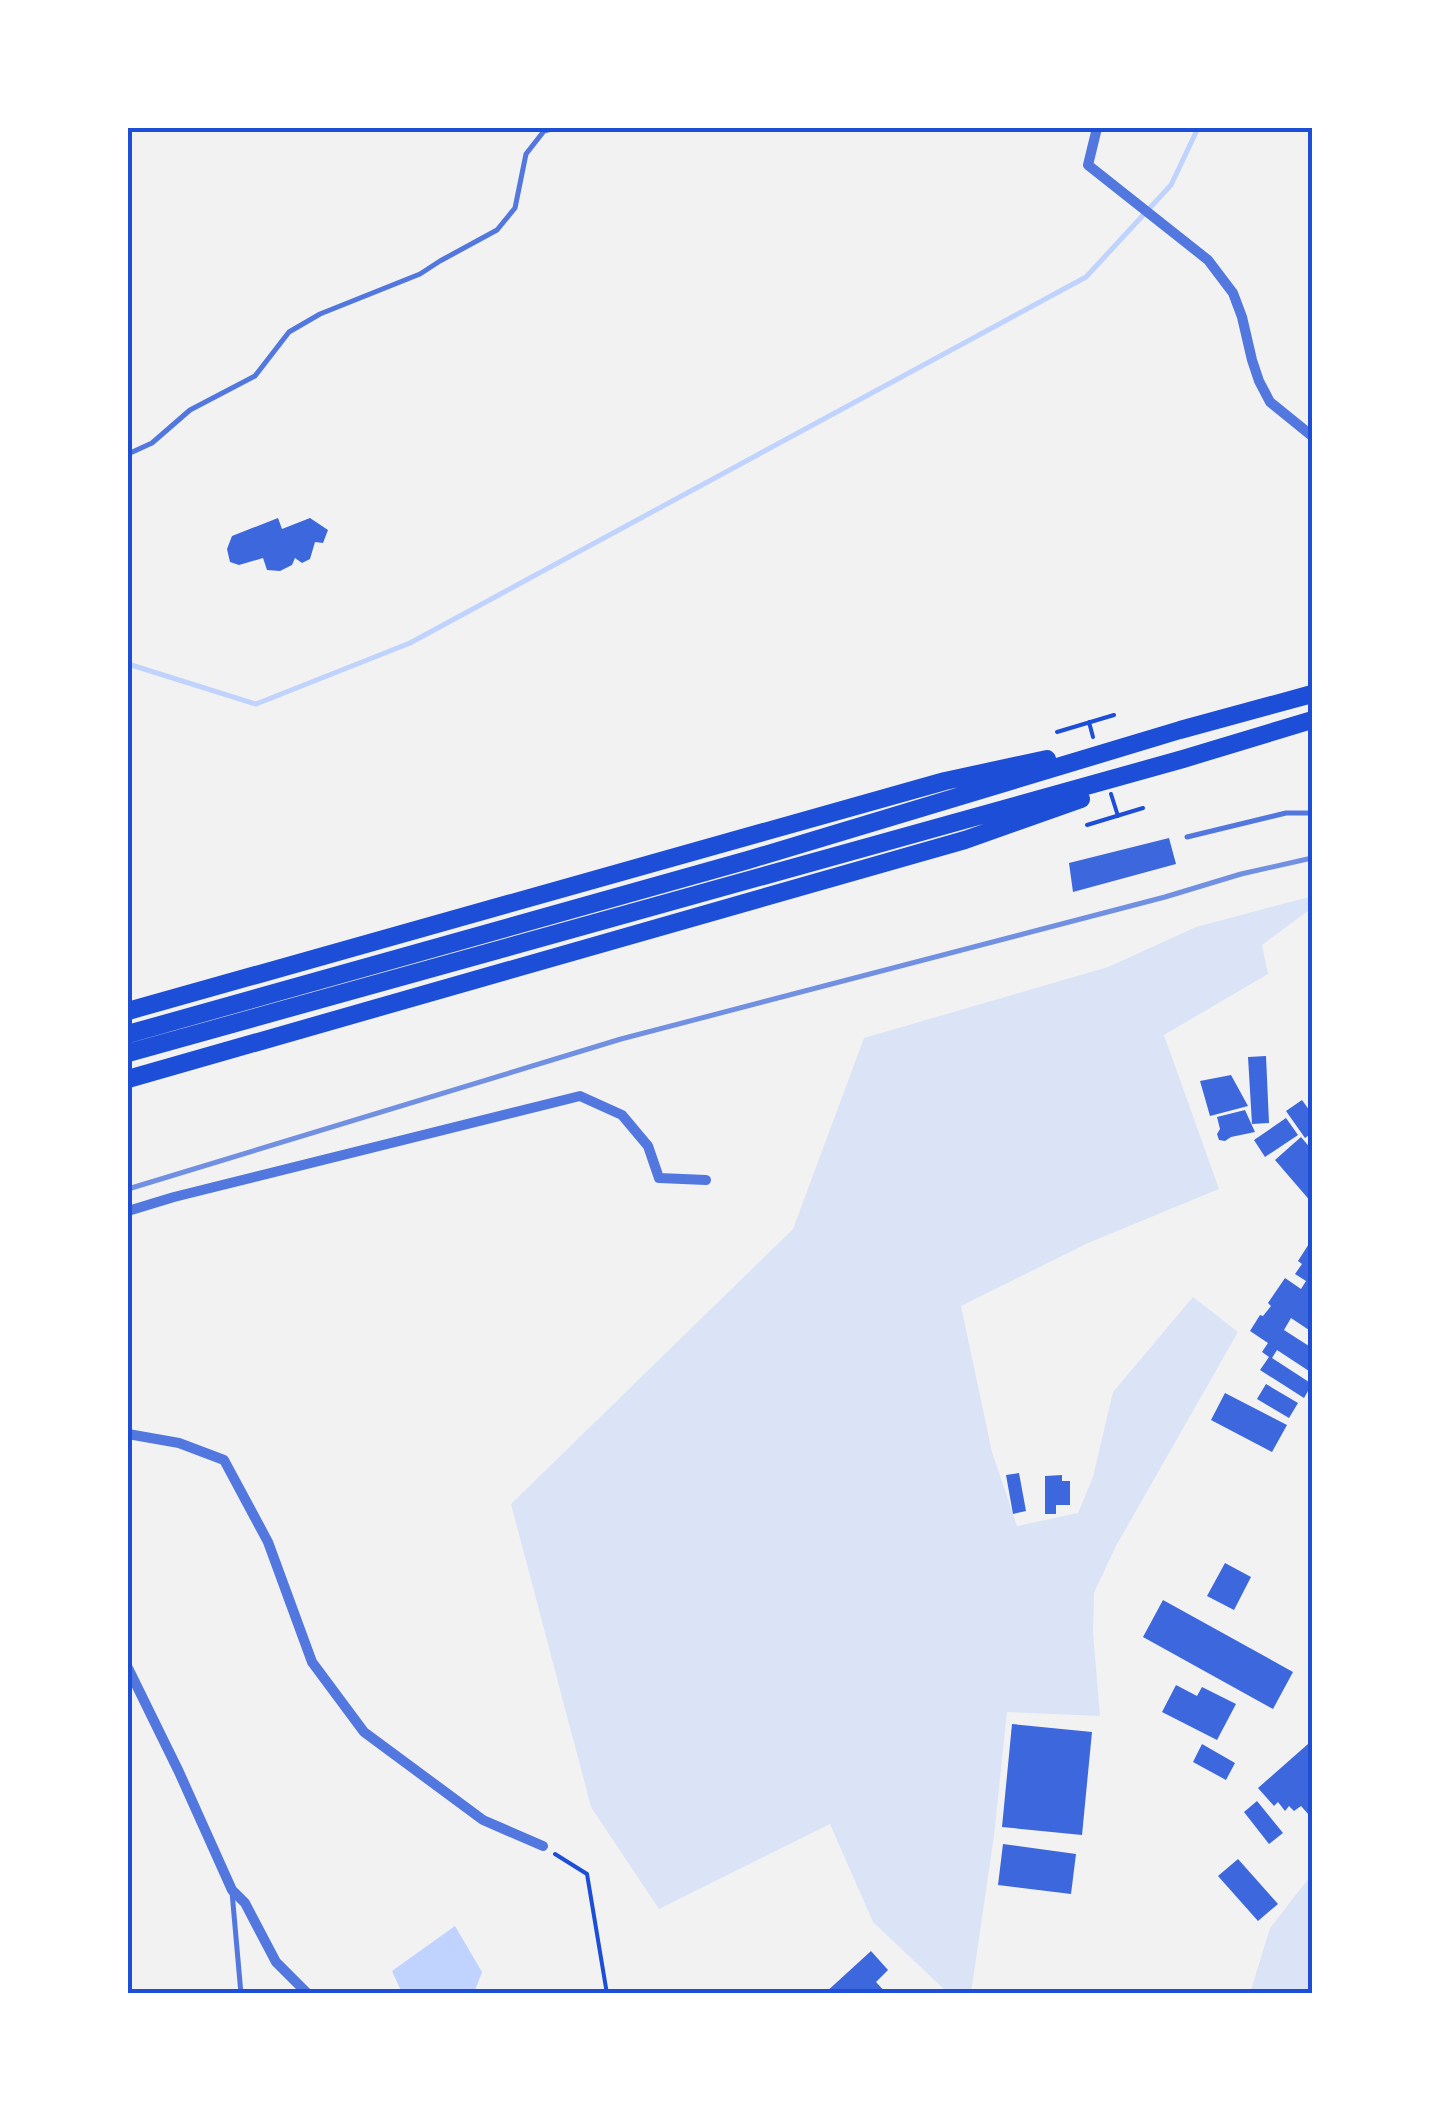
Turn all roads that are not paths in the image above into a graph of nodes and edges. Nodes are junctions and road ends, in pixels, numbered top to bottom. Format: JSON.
{"nodes":[{"id":1,"x":556,"y":128,"type":"edge"},
{"id":2,"x":1098,"y":128,"type":"edge"},
{"id":3,"x":1312,"y":436,"type":"edge"},
{"id":4,"x":128,"y":454,"type":"edge"},
{"id":5,"x":1312,"y":694,"type":"edge"},
{"id":6,"x":1312,"y":720,"type":"edge"},
{"id":7,"x":1180,"y":730,"type":"junction"},
{"id":8,"x":1183,"y":759,"type":"junction"},
{"id":9,"x":1312,"y":814,"type":"edge"},
{"id":10,"x":1187,"y":837,"type":"dead end"},
{"id":11,"x":128,"y":1011,"type":"edge"},
{"id":12,"x":128,"y":1034,"type":"edge"},
{"id":13,"x":128,"y":1053,"type":"edge"},
{"id":14,"x":128,"y":1080,"type":"edge"},
{"id":15,"x":706,"y":1180,"type":"dead end"},
{"id":16,"x":128,"y":1210,"type":"edge"},
{"id":17,"x":128,"y":1434,"type":"edge"},
{"id":18,"x":128,"y":1668,"type":"edge"},
{"id":19,"x":543,"y":1846,"type":"road end"},
{"id":20,"x":232,"y":1890,"type":"junction"},
{"id":21,"x":241,"y":1994,"type":"edge"},
{"id":22,"x":308,"y":1994,"type":"edge"}],
"edges":[{"from":1,"to":4,"type":"lane"},
{"from":2,"to":3,"type":"street"},
{"from":5,"to":7,"type":"main road"},
{"from":6,"to":8,"type":"main road"},
{"from":7,"to":11,"type":"main road"},
{"from":7,"to":12,"type":"main road"},
{"from":8,"to":13,"type":"main road"},
{"from":8,"to":14,"type":"main road"},
{"from":9,"to":10,"type":"lane"},
{"from":15,"to":16,"type":"street"},
{"from":17,"to":19,"type":"street"},
{"from":18,"to":20,"type":"street"},
{"from":20,"to":21,"type":"lane"},
{"from":20,"to":22,"type":"street"}]}
